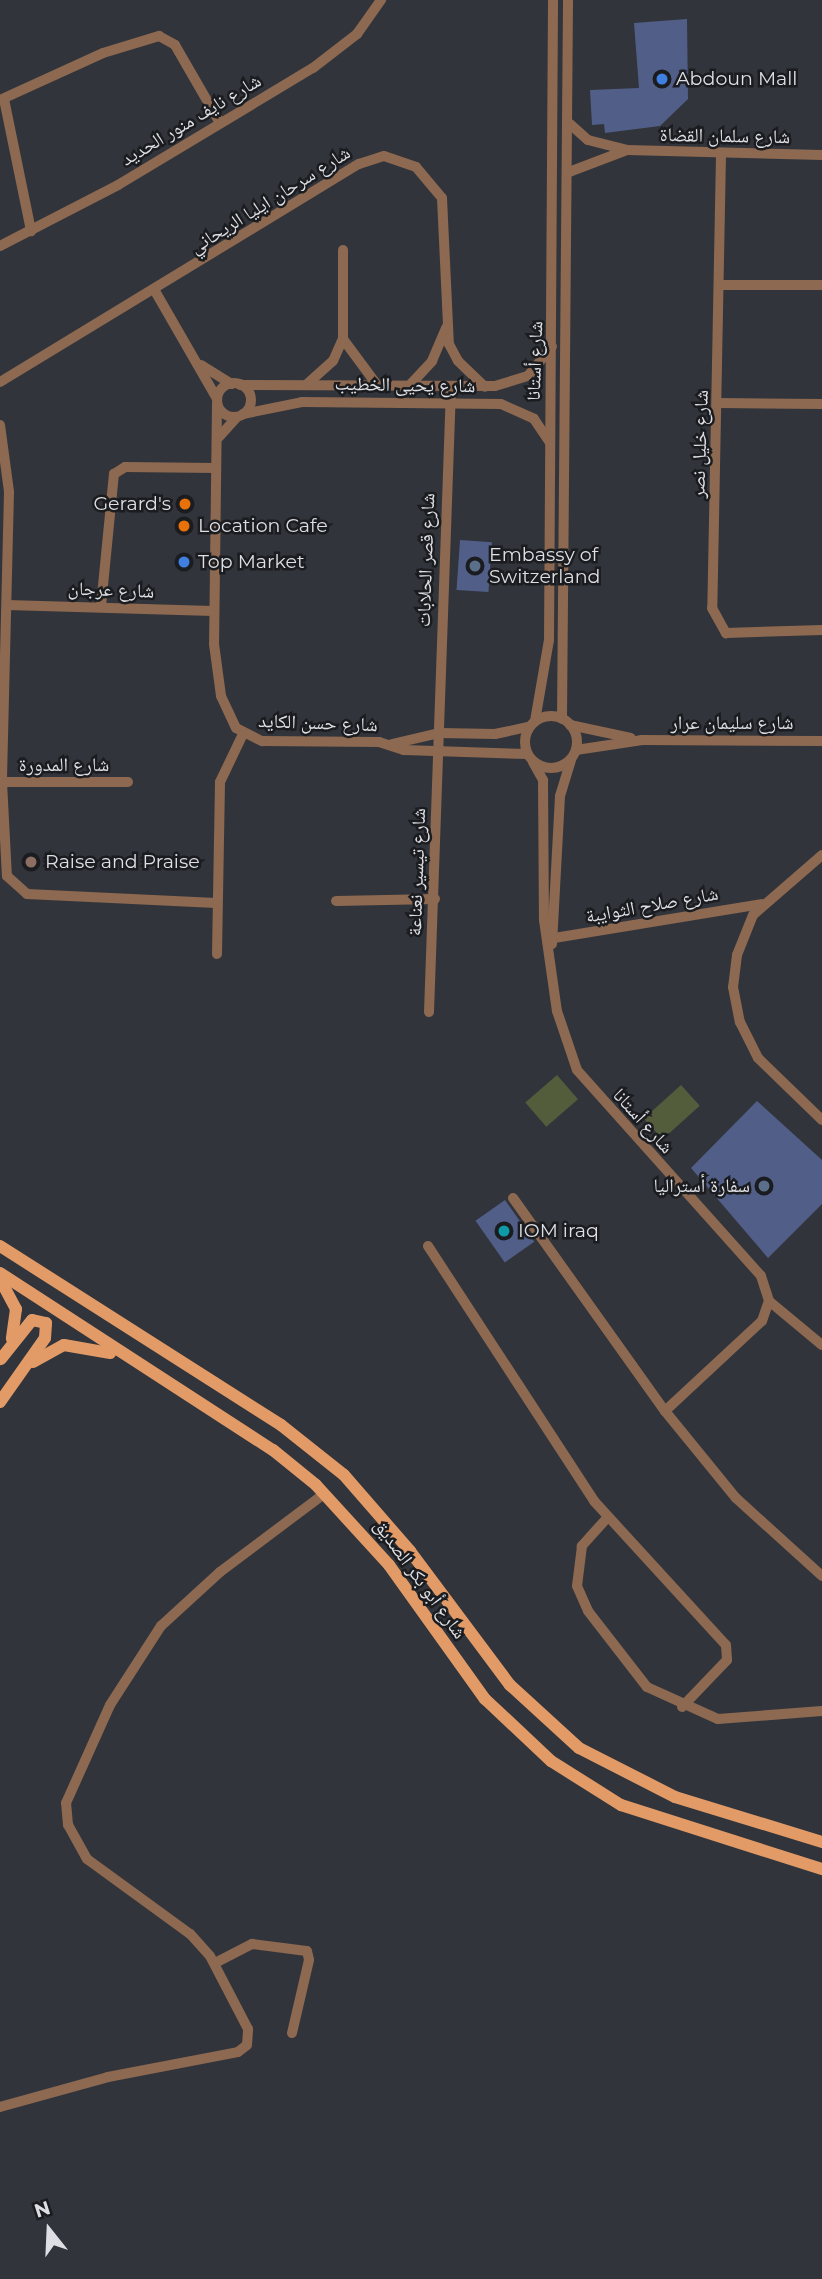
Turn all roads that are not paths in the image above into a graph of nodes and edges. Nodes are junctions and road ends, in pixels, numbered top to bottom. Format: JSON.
{"nodes":[{"id":1,"x":381,"y":0,"type":"edge"},
{"id":2,"x":553,"y":0,"type":"edge"},
{"id":3,"x":568,"y":0,"type":"edge"},
{"id":4,"x":2,"y":99,"type":"edge"},
{"id":5,"x":220,"y":123,"type":"junction"},
{"id":6,"x":570,"y":124,"type":"junction"},
{"id":7,"x":627,"y":150,"type":"junction"},
{"id":8,"x":722,"y":155,"type":"junction"},
{"id":9,"x":822,"y":155,"type":"edge"},
{"id":10,"x":569,"y":172,"type":"junction"},
{"id":11,"x":30,"y":231,"type":"junction"},
{"id":12,"x":0,"y":246,"type":"edge"},
{"id":13,"x":342,"y":250,"type":"dead end"},
{"id":14,"x":720,"y":285,"type":"junction"},
{"id":15,"x":822,"y":285,"type":"edge"},
{"id":16,"x":155,"y":291,"type":"junction"},
{"id":17,"x":446,"y":327,"type":"junction"},
{"id":18,"x":344,"y":340,"type":"junction"},
{"id":19,"x":553,"y":345,"type":"junction"},
{"id":20,"x":201,"y":365,"type":"junction"},
{"id":21,"x":0,"y":382,"type":"edge"},
{"id":22,"x":235,"y":384,"type":"junction"},
{"id":23,"x":305,"y":385,"type":"junction"},
{"id":24,"x":377,"y":385,"type":"junction"},
{"id":25,"x":409,"y":386,"type":"junction"},
{"id":26,"x":450,"y":387,"type":"junction"},
{"id":27,"x":485,"y":387,"type":"junction"},
{"id":28,"x":217,"y":402,"type":"junction"},
{"id":29,"x":449,"y":403,"type":"junction"},
{"id":30,"x":719,"y":403,"type":"junction"},
{"id":31,"x":822,"y":404,"type":"edge"},
{"id":32,"x":240,"y":415,"type":"junction"},
{"id":33,"x":0,"y":425,"type":"edge"},
{"id":34,"x":219,"y":438,"type":"junction"},
{"id":35,"x":550,"y":444,"type":"junction"},
{"id":36,"x":215,"y":468,"type":"junction"},
{"id":37,"x":7,"y":605,"type":"junction"},
{"id":38,"x":101,"y":606,"type":"junction"},
{"id":39,"x":213,"y":611,"type":"junction"},
{"id":40,"x":822,"y":630,"type":"edge"},
{"id":41,"x":566,"y":722,"type":"junction"},
{"id":42,"x":532,"y":724,"type":"junction"},
{"id":43,"x":439,"y":733,"type":"junction"},
{"id":44,"x":243,"y":734,"type":"junction"},
{"id":45,"x":642,"y":740,"type":"junction"},
{"id":46,"x":822,"y":741,"type":"edge"},
{"id":47,"x":392,"y":744,"type":"junction"},
{"id":48,"x":438,"y":751,"type":"junction"},
{"id":49,"x":573,"y":755,"type":"junction"},
{"id":50,"x":530,"y":758,"type":"junction"},
{"id":51,"x":1,"y":782,"type":"edge"},
{"id":52,"x":128,"y":782,"type":"dead end"},
{"id":53,"x":822,"y":855,"type":"edge"},
{"id":54,"x":435,"y":899,"type":"junction"},
{"id":55,"x":336,"y":901,"type":"dead end"},
{"id":56,"x":216,"y":904,"type":"junction"},
{"id":57,"x":761,"y":904,"type":"junction"},
{"id":58,"x":550,"y":939,"type":"junction"},
{"id":59,"x":216,"y":954,"type":"dead end"},
{"id":60,"x":429,"y":1012,"type":"dead end"},
{"id":61,"x":822,"y":1120,"type":"edge"},
{"id":62,"x":513,"y":1198,"type":"dead end"},
{"id":63,"x":0,"y":1246,"type":"edge"},
{"id":64,"x":428,"y":1246,"type":"dead end"},
{"id":65,"x":0,"y":1273,"type":"edge"},
{"id":66,"x":0,"y":1279,"type":"edge"},
{"id":67,"x":769,"y":1301,"type":"junction"},
{"id":68,"x":822,"y":1345,"type":"edge"},
{"id":69,"x":124,"y":1357,"type":"junction"},
{"id":70,"x":1,"y":1360,"type":"edge"},
{"id":71,"x":21,"y":1370,"type":"junction"},
{"id":72,"x":0,"y":1402,"type":"edge"},
{"id":73,"x":665,"y":1411,"type":"junction"},
{"id":74,"x":324,"y":1494,"type":"junction"},
{"id":75,"x":607,"y":1518,"type":"junction"},
{"id":76,"x":822,"y":1576,"type":"edge"},
{"id":77,"x":682,"y":1707,"type":"junction"},
{"id":78,"x":822,"y":1712,"type":"edge"},
{"id":79,"x":822,"y":1842,"type":"edge"},
{"id":80,"x":822,"y":1869,"type":"edge"},
{"id":81,"x":215,"y":1963,"type":"junction"},
{"id":82,"x":292,"y":2033,"type":"dead end"},
{"id":83,"x":0,"y":2107,"type":"edge"}],
"edges":[{"from":1,"to":5,"type":"street","name":"شارع نايف منور الحديد"},
{"from":2,"to":19,"type":"street","name":"شارع أستانا"},
{"from":3,"to":6,"type":"street","name":"شارع أستانا"},
{"from":4,"to":5,"type":"street"},
{"from":4,"to":11,"type":"street"},
{"from":5,"to":11,"type":"street","name":"شارع نايف منور الحديد"},
{"from":6,"to":7,"type":"street","name":"شارع سلمان القضاة"},
{"from":6,"to":10,"type":"street","name":"شارع أستانا"},
{"from":7,"to":8,"type":"street","name":"شارع سلمان القضاة"},
{"from":7,"to":10,"type":"street","name":"شارع سلمان القضاة"},
{"from":8,"to":9,"type":"street","name":"شارع سلمان القضاة"},
{"from":8,"to":14,"type":"street","name":"شارع خليل نصر"},
{"from":10,"to":41,"type":"street","name":"شارع أستانا"},
{"from":11,"to":12,"type":"street","name":"شارع نايف منور الحديد"},
{"from":13,"to":18,"type":"street"},
{"from":14,"to":15,"type":"street"},
{"from":14,"to":30,"type":"street","name":"شارع خليل نصر"},
{"from":16,"to":17,"type":"street","name":"شارع سرحان ايليا الريحاني"},
{"from":16,"to":20,"type":"street"},
{"from":16,"to":21,"type":"street","name":"شارع سرحان ايليا الريحاني"},
{"from":17,"to":25,"type":"street","name":"شارع سرحان ايليا الريحاني"},
{"from":17,"to":27,"type":"street","name":"شارع سرحان ايليا الريحاني"},
{"from":18,"to":23,"type":"street","name":"شارع يحيى الخطيب"},
{"from":18,"to":24,"type":"street","name":"شارع يحيى الخطيب"},
{"from":19,"to":27,"type":"street","name":"شارع يحيى الخطيب"},
{"from":19,"to":35,"type":"street","name":"شارع أستانا"},
{"from":20,"to":22,"type":"street"},
{"from":20,"to":28,"type":"street"},
{"from":22,"to":23,"type":"street","name":"شارع يحيى الخطيب"},
{"from":22,"to":28,"type":"street"},
{"from":22,"to":32,"type":"street"},
{"from":23,"to":24,"type":"street","name":"شارع يحيى الخطيب"},
{"from":24,"to":25,"type":"street","name":"شارع يحيى الخطيب"},
{"from":25,"to":26,"type":"street","name":"شارع يحيى الخطيب"},
{"from":26,"to":27,"type":"street","name":"شارع يحيى الخطيب"},
{"from":26,"to":29,"type":"street","name":"شارع قصر الحلابات"},
{"from":28,"to":32,"type":"street"},
{"from":28,"to":34,"type":"street","name":"شارع حسن الكايد"},
{"from":29,"to":32,"type":"street","name":"شارع يحيى الخطيب"},
{"from":29,"to":35,"type":"street","name":"شارع يحيى الخطيب"},
{"from":29,"to":43,"type":"street","name":"شارع قصر الحلابات"},
{"from":30,"to":31,"type":"street"},
{"from":30,"to":40,"type":"street","name":"شارع خليل نصر"},
{"from":32,"to":34,"type":"street"},
{"from":33,"to":37,"type":"street"},
{"from":34,"to":36,"type":"street","name":"شارع حسن الكايد"},
{"from":35,"to":42,"type":"street","name":"شارع أستانا"},
{"from":36,"to":38,"type":"street"},
{"from":36,"to":39,"type":"street","name":"شارع حسن الكايد"},
{"from":37,"to":38,"type":"street","name":"شارع عرجان"},
{"from":37,"to":51,"type":"street"},
{"from":38,"to":39,"type":"street","name":"شارع عرجان"},
{"from":39,"to":44,"type":"street","name":"شارع حسن الكايد"},
{"from":41,"to":42,"type":"street","name":"شارع سليمان عرار"},
{"from":41,"to":45,"type":"street","name":"شارع سليمان عرار"},
{"from":41,"to":49,"type":"street","name":"شارع أستانا"},
{"from":42,"to":43,"type":"street","name":"شارع حسن الكايد"},
{"from":42,"to":50,"type":"street","name":"شارع أستانا"},
{"from":43,"to":47,"type":"street","name":"شارع حسن الكايد"},
{"from":43,"to":48,"type":"street","name":"شارع تيسير نعناعة"},
{"from":44,"to":47,"type":"street","name":"شارع حسن الكايد"},
{"from":44,"to":56,"type":"street","name":"شارع حسن الكايد"},
{"from":45,"to":46,"type":"street","name":"شارع سليمان عرار"},
{"from":45,"to":49,"type":"street","name":"شارع سليمان عرار"},
{"from":47,"to":48,"type":"street","name":"شارع حسن الكايد"},
{"from":48,"to":50,"type":"street","name":"شارع حسن الكايد"},
{"from":48,"to":54,"type":"street","name":"شارع تيسير نعناعة"},
{"from":49,"to":50,"type":"street","name":"شارع سليمان عرار"},
{"from":49,"to":58,"type":"street","name":"شارع أستانا"},
{"from":50,"to":58,"type":"street","name":"شارع أستانا"},
{"from":51,"to":52,"type":"street","name":"شارع المدورة"},
{"from":51,"to":56,"type":"street"},
{"from":53,"to":57,"type":"street"},
{"from":54,"to":55,"type":"street"},
{"from":54,"to":60,"type":"street","name":"شارع تيسير نعناعة"},
{"from":56,"to":59,"type":"street","name":"شارع حسن الكايد"},
{"from":57,"to":58,"type":"street","name":"شارع صلاح الثوايبة"},
{"from":57,"to":61,"type":"street"},
{"from":58,"to":67,"type":"street","name":"شارع أستانا"},
{"from":62,"to":73,"type":"street"},
{"from":63,"to":79,"type":"main road","name":"شارع أبو بكر الصديق"},
{"from":64,"to":75,"type":"street"},
{"from":65,"to":69,"type":"main road","name":"شارع أبو بكر الصديق"},
{"from":66,"to":70,"type":"main road"},
{"from":67,"to":68,"type":"street","name":"شارع أستانا"},
{"from":67,"to":73,"type":"street"},
{"from":69,"to":71,"type":"main road"},
{"from":69,"to":74,"type":"main road","name":"شارع أبو بكر الصديق"},
{"from":70,"to":71,"type":"main road"},
{"from":71,"to":72,"type":"main road"},
{"from":73,"to":76,"type":"street"},
{"from":74,"to":80,"type":"main road","name":"شارع أبو بكر الصديق"},
{"from":74,"to":81,"type":"street"},
{"from":75,"to":77,"type":"street"},
{"from":75,"to":77,"type":"street"},
{"from":77,"to":78,"type":"street"},
{"from":81,"to":82,"type":"street"},
{"from":81,"to":83,"type":"street"}]}
